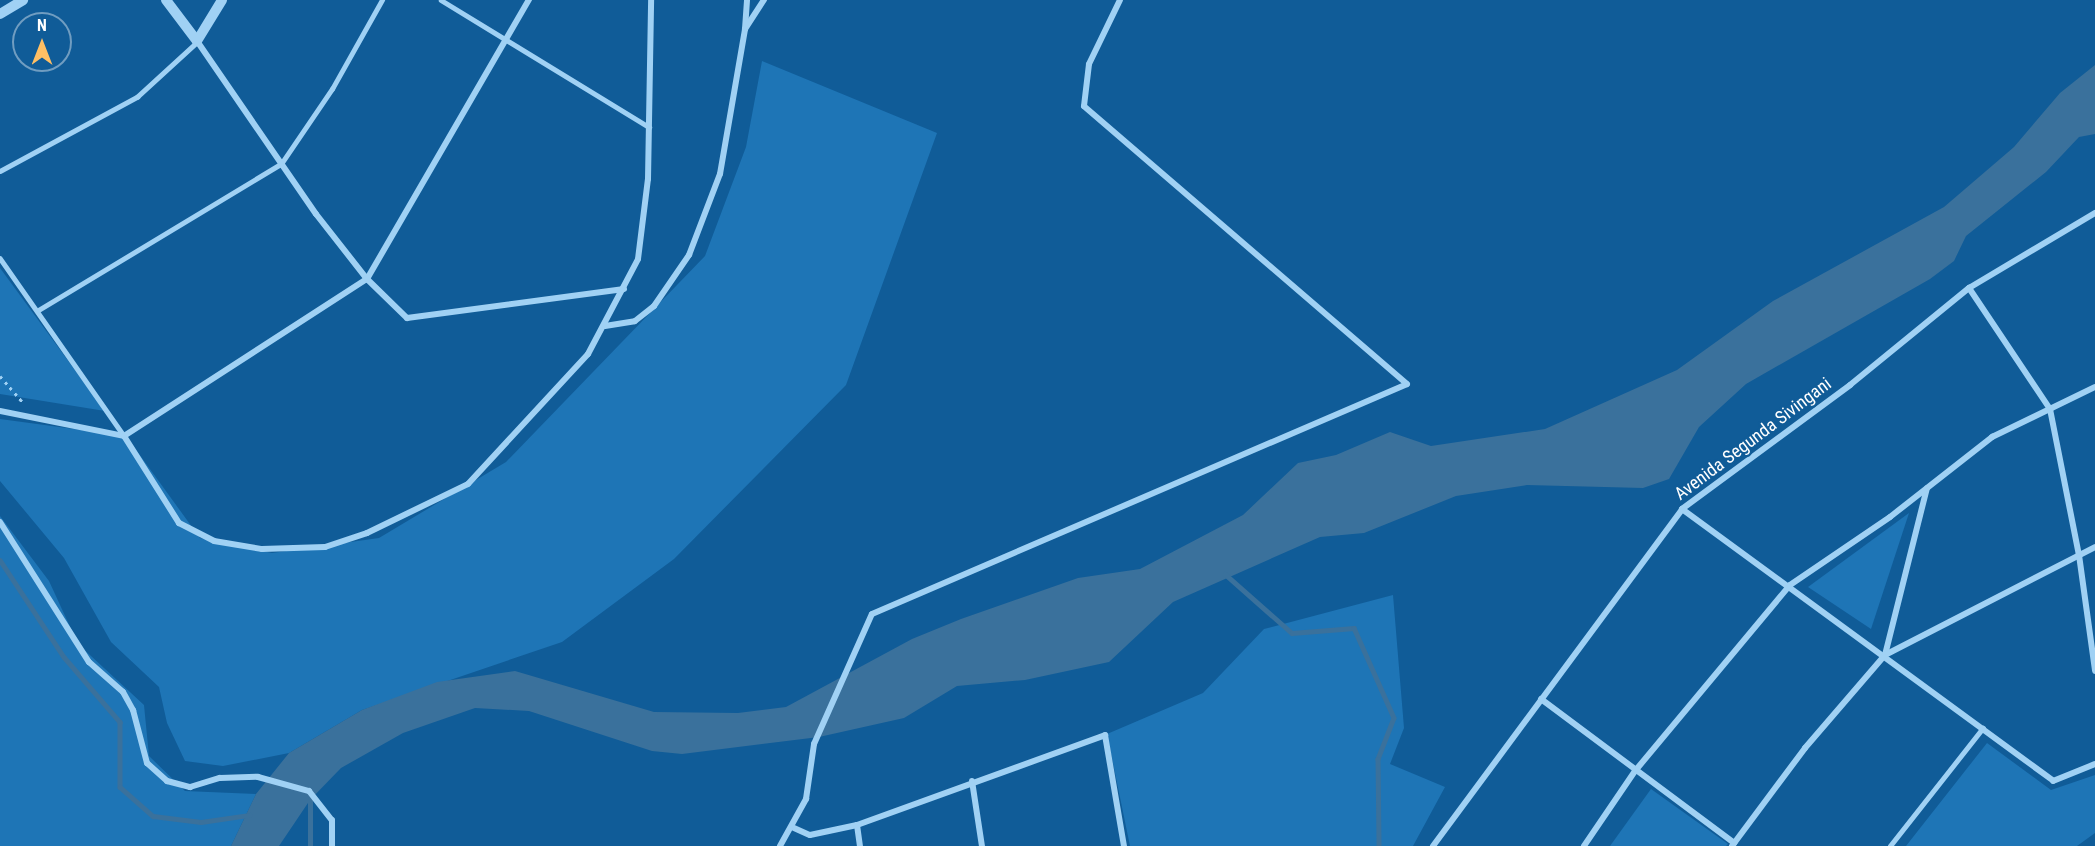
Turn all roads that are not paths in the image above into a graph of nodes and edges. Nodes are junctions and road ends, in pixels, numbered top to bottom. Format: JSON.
{"nodes":[{"id":1,"x":23,"y":0,"type":"edge"},
{"id":2,"x":166,"y":0,"type":"edge"},
{"id":3,"x":222,"y":0,"type":"edge"},
{"id":4,"x":382,"y":0,"type":"edge"},
{"id":5,"x":441,"y":0,"type":"edge"},
{"id":6,"x":530,"y":0,"type":"edge"},
{"id":7,"x":651,"y":0,"type":"edge"},
{"id":8,"x":747,"y":0,"type":"edge"},
{"id":9,"x":764,"y":0,"type":"edge"},
{"id":10,"x":1120,"y":0,"type":"edge"},
{"id":11,"x":0,"y":14,"type":"edge"},
{"id":12,"x":745,"y":30,"type":"junction"},
{"id":13,"x":197,"y":41,"type":"junction"},
{"id":14,"x":506,"y":41,"type":"junction"},
{"id":15,"x":650,"y":128,"type":"junction"},
{"id":16,"x":281,"y":164,"type":"junction"},
{"id":17,"x":0,"y":171,"type":"edge"},
{"id":18,"x":2095,"y":213,"type":"edge"},
{"id":19,"x":0,"y":258,"type":"edge"},
{"id":20,"x":367,"y":279,"type":"junction"},
{"id":21,"x":1969,"y":288,"type":"junction"},
{"id":22,"x":624,"y":289,"type":"junction"},
{"id":23,"x":37,"y":311,"type":"junction"},
{"id":24,"x":605,"y":326,"type":"junction"},
{"id":25,"x":2095,"y":387,"type":"edge"},
{"id":26,"x":2050,"y":409,"type":"junction"},
{"id":27,"x":0,"y":411,"type":"edge"},
{"id":28,"x":124,"y":436,"type":"junction"},
{"id":29,"x":1927,"y":488,"type":"junction"},
{"id":30,"x":1682,"y":509,"type":"junction"},
{"id":31,"x":0,"y":522,"type":"edge"},
{"id":32,"x":2095,"y":547,"type":"edge"},
{"id":33,"x":2079,"y":555,"type":"junction"},
{"id":34,"x":1790,"y":585,"type":"junction"},
{"id":35,"x":1885,"y":655,"type":"junction"},
{"id":36,"x":2095,"y":671,"type":"edge"},
{"id":37,"x":1541,"y":699,"type":"junction"},
{"id":38,"x":1983,"y":728,"type":"junction"},
{"id":39,"x":2095,"y":764,"type":"edge"},
{"id":40,"x":1635,"y":771,"type":"junction"},
{"id":41,"x":972,"y":781,"type":"junction"},
{"id":42,"x":857,"y":825,"type":"junction"},
{"id":43,"x":794,"y":828,"type":"junction"},
{"id":44,"x":1733,"y":845,"type":"edge"},
{"id":45,"x":332,"y":846,"type":"edge"},
{"id":46,"x":780,"y":846,"type":"edge"},
{"id":47,"x":860,"y":846,"type":"edge"},
{"id":48,"x":982,"y":846,"type":"edge"},
{"id":49,"x":1124,"y":846,"type":"edge"},
{"id":50,"x":1433,"y":846,"type":"edge"},
{"id":51,"x":1584,"y":846,"type":"edge"},
{"id":52,"x":1890,"y":846,"type":"edge"}],
"edges":[{"from":1,"to":11,"type":"street"},
{"from":2,"to":13,"type":"street"},
{"from":3,"to":13,"type":"street"},
{"from":4,"to":16,"type":"lane"},
{"from":5,"to":14,"type":"lane"},
{"from":6,"to":14,"type":"street"},
{"from":7,"to":15,"type":"street"},
{"from":8,"to":12,"type":"street"},
{"from":9,"to":12,"type":"street"},
{"from":10,"to":43,"type":"street"},
{"from":12,"to":24,"type":"street"},
{"from":13,"to":16,"type":"street"},
{"from":13,"to":17,"type":"lane"},
{"from":14,"to":15,"type":"lane"},
{"from":14,"to":20,"type":"street"},
{"from":15,"to":22,"type":"street"},
{"from":16,"to":20,"type":"street"},
{"from":16,"to":23,"type":"lane"},
{"from":18,"to":21,"type":"street","name":"Avenida Segunda Sivingani"},
{"from":19,"to":23,"type":"lane"},
{"from":20,"to":22,"type":"street"},
{"from":20,"to":28,"type":"street"},
{"from":21,"to":26,"type":"street"},
{"from":21,"to":30,"type":"street","name":"Avenida Segunda Sivingani"},
{"from":22,"to":24,"type":"street"},
{"from":23,"to":28,"type":"lane"},
{"from":24,"to":28,"type":"street"},
{"from":25,"to":26,"type":"street"},
{"from":26,"to":29,"type":"street"},
{"from":26,"to":33,"type":"street"},
{"from":27,"to":28,"type":"street"},
{"from":29,"to":34,"type":"street"},
{"from":29,"to":35,"type":"street"},
{"from":30,"to":34,"type":"street"},
{"from":30,"to":37,"type":"street","name":"Avenida Segunda Sivingani"},
{"from":31,"to":45,"type":"street"},
{"from":32,"to":33,"type":"street"},
{"from":33,"to":35,"type":"street"},
{"from":33,"to":36,"type":"street"},
{"from":34,"to":35,"type":"street"},
{"from":34,"to":40,"type":"street"},
{"from":35,"to":38,"type":"street"},
{"from":35,"to":44,"type":"street"},
{"from":37,"to":40,"type":"street"},
{"from":37,"to":50,"type":"street","name":"Avenida Segunda Sivingani"},
{"from":38,"to":39,"type":"street"},
{"from":38,"to":52,"type":"lane"},
{"from":40,"to":44,"type":"street"},
{"from":40,"to":51,"type":"street"},
{"from":41,"to":42,"type":"street"},
{"from":41,"to":48,"type":"street"},
{"from":41,"to":49,"type":"street"},
{"from":42,"to":43,"type":"street"},
{"from":42,"to":47,"type":"street"},
{"from":43,"to":46,"type":"street"}]}
